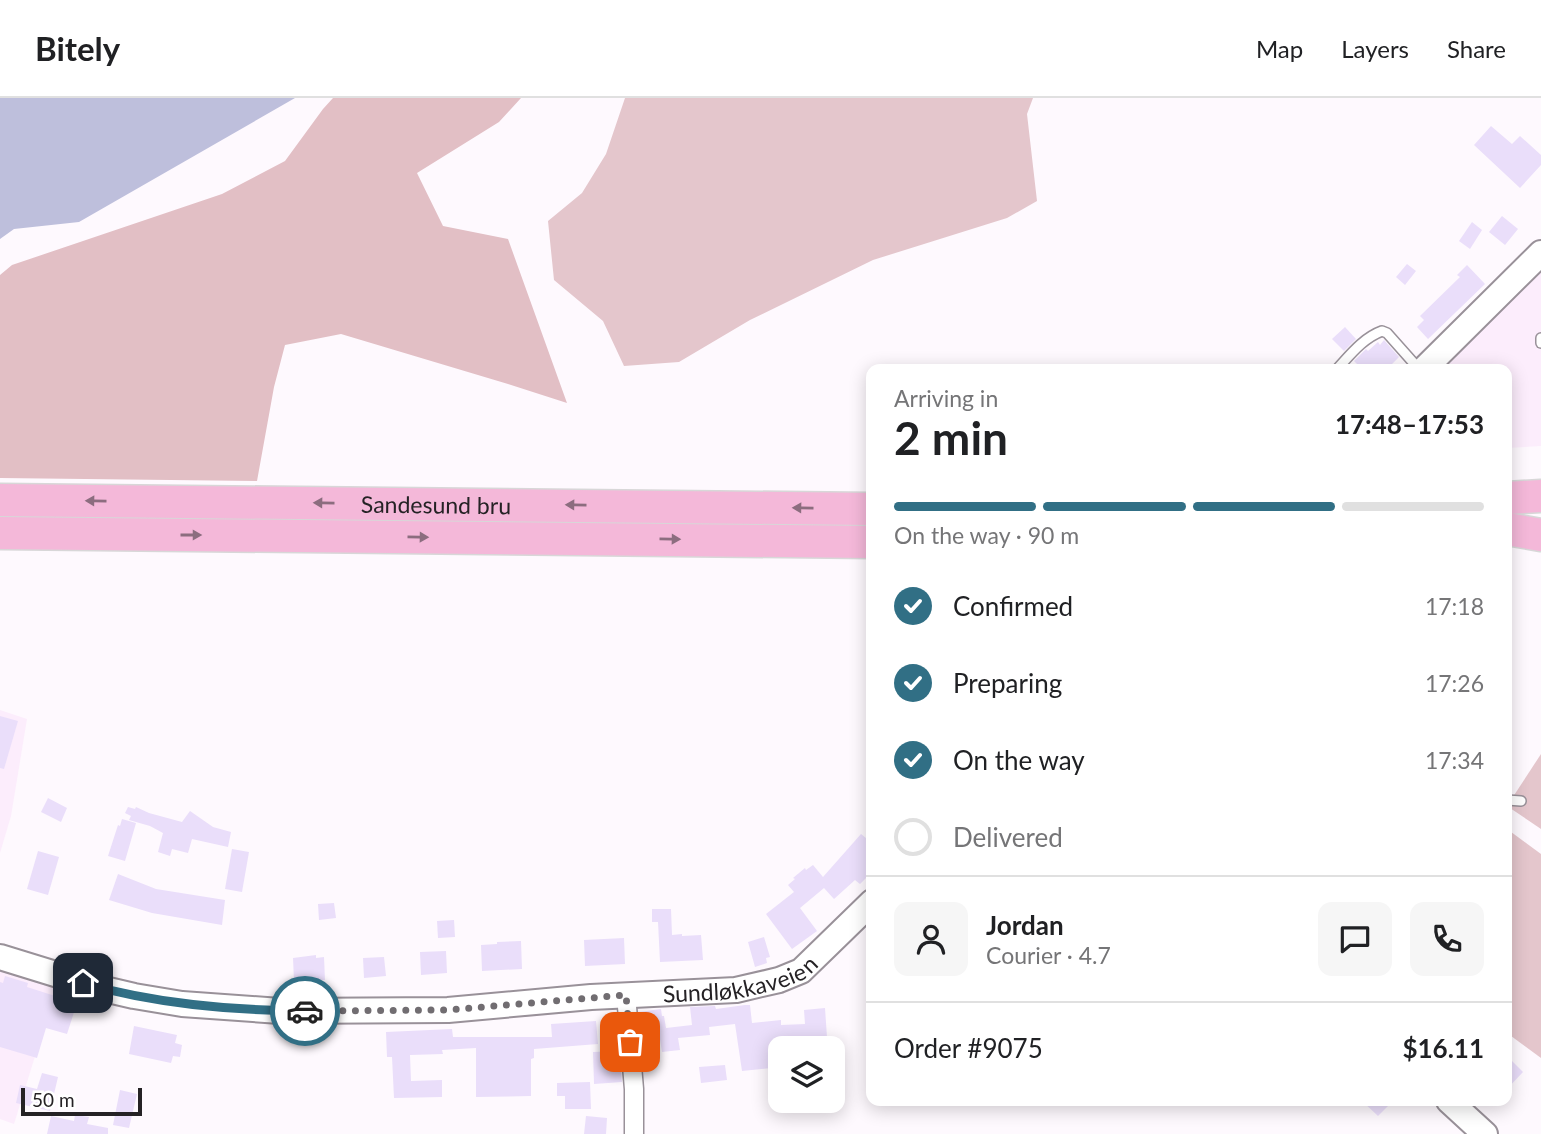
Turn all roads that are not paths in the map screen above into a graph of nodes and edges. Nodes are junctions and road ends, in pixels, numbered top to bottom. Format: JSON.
{"nodes":[{"id":1,"x":1541,"y":253,"type":"edge"},
{"id":2,"x":1342,"y":364,"type":"edge"},
{"id":3,"x":1417,"y":364,"type":"edge"},
{"id":4,"x":1427,"y":364,"type":"edge"},
{"id":5,"x":1541,"y":496,"type":"edge"},
{"id":6,"x":1512,"y":498,"type":"edge"},
{"id":7,"x":0,"y":500,"type":"edge"},
{"id":8,"x":866,"y":509,"type":"edge"},
{"id":9,"x":1541,"y":526,"type":"edge"},
{"id":10,"x":1512,"y":529,"type":"edge"},
{"id":11,"x":1512,"y":530,"type":"edge"},
{"id":12,"x":0,"y":533,"type":"edge"},
{"id":13,"x":1541,"y":535,"type":"edge"},
{"id":14,"x":866,"y":542,"type":"edge"},
{"id":15,"x":1512,"y":800,"type":"edge"},
{"id":16,"x":1521,"y":801,"type":"dead end"},
{"id":17,"x":866,"y":908,"type":"edge"},
{"id":18,"x":0,"y":957,"type":"edge"},
{"id":19,"x":626,"y":995,"type":"junction"},
{"id":20,"x":1454,"y":1106,"type":"edge"},
{"id":21,"x":634,"y":1134,"type":"edge"},
{"id":22,"x":1485,"y":1134,"type":"edge"}],
"edges":[{"from":1,"to":4,"type":"main road"},
{"from":2,"to":3,"type":"lane"},
{"from":5,"to":6,"type":"highway"},
{"from":8,"to":7,"type":"highway","name":"Sandesund bru","one_way":true},
{"from":9,"to":10,"type":"highway"},
{"from":11,"to":13,"type":"highway"},
{"from":12,"to":14,"type":"highway","name":"Sandesund bru","one_way":true},
{"from":15,"to":16,"type":"lane"},
{"from":17,"to":19,"type":"main road","name":"Sundløkkaveien"},
{"from":18,"to":19,"type":"main road","name":"Sundløkkaveien"},
{"from":19,"to":21,"type":"street"},
{"from":20,"to":22,"type":"main road"}]}
